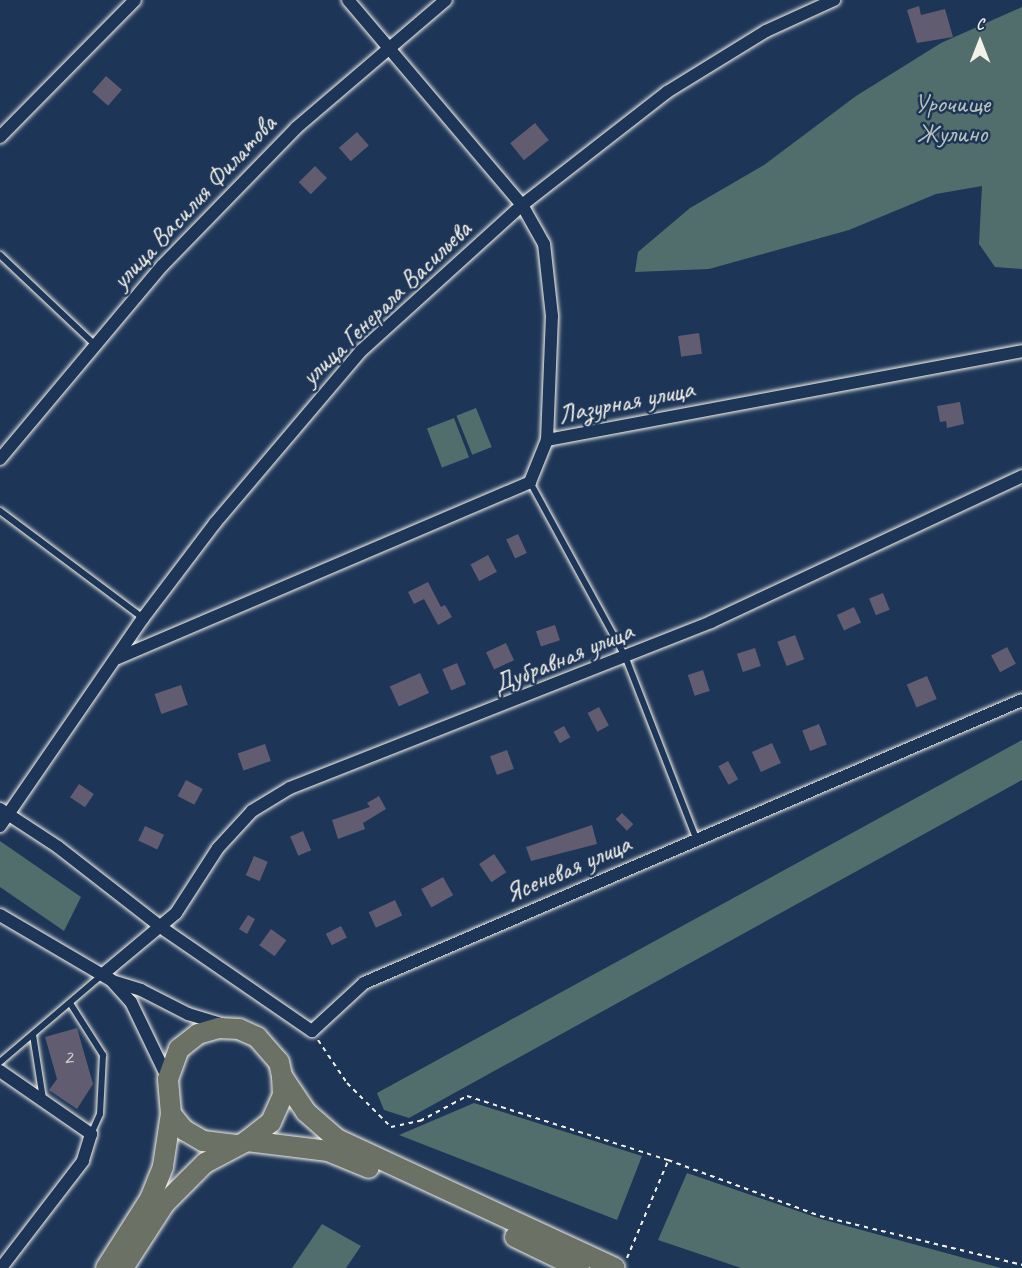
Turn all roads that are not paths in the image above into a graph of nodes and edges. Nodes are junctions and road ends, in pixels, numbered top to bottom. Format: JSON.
{"nodes":[{"id":1,"x":135,"y":0,"type":"edge"},
{"id":2,"x":348,"y":0,"type":"edge"},
{"id":3,"x":446,"y":0,"type":"edge"},
{"id":4,"x":834,"y":0,"type":"edge"},
{"id":5,"x":819,"y":3,"type":"edge"},
{"id":6,"x":389,"y":45,"type":"junction"},
{"id":7,"x":0,"y":138,"type":"edge"},
{"id":8,"x":522,"y":205,"type":"junction"},
{"id":9,"x":0,"y":255,"type":"edge"},
{"id":10,"x":94,"y":344,"type":"junction"},
{"id":11,"x":1022,"y":351,"type":"edge"},
{"id":12,"x":547,"y":440,"type":"junction"},
{"id":13,"x":0,"y":459,"type":"edge"},
{"id":14,"x":1022,"y":476,"type":"edge"},
{"id":15,"x":530,"y":482,"type":"junction"},
{"id":16,"x":0,"y":511,"type":"edge"},
{"id":17,"x":143,"y":618,"type":"junction"},
{"id":18,"x":625,"y":656,"type":"junction"},
{"id":19,"x":117,"y":658,"type":"junction"},
{"id":20,"x":1022,"y":700,"type":"edge"},
{"id":21,"x":4,"y":812,"type":"edge"},
{"id":22,"x":0,"y":826,"type":"edge"},
{"id":23,"x":696,"y":838,"type":"junction"},
{"id":24,"x":0,"y":915,"type":"edge"},
{"id":25,"x":162,"y":928,"type":"junction"},
{"id":26,"x":107,"y":977,"type":"junction"},
{"id":27,"x":70,"y":1003,"type":"junction"},
{"id":28,"x":238,"y":1029,"type":"junction"},
{"id":29,"x":33,"y":1035,"type":"junction"},
{"id":30,"x":0,"y":1062,"type":"edge"},
{"id":31,"x":0,"y":1071,"type":"edge"},
{"id":32,"x":282,"y":1076,"type":"junction"},
{"id":33,"x":168,"y":1079,"type":"junction"},
{"id":34,"x":43,"y":1102,"type":"junction"},
{"id":35,"x":171,"y":1114,"type":"junction"},
{"id":36,"x":91,"y":1134,"type":"junction"},
{"id":37,"x":243,"y":1143,"type":"junction"},
{"id":38,"x":620,"y":1265,"type":"edge"},
{"id":39,"x":2,"y":1268,"type":"edge"},
{"id":40,"x":106,"y":1268,"type":"edge"},
{"id":41,"x":123,"y":1268,"type":"edge"},
{"id":42,"x":579,"y":1268,"type":"edge"}],
"edges":[{"from":1,"to":7,"type":"street"},
{"from":2,"to":6,"type":"street"},
{"from":3,"to":6,"type":"street","name":"улица Василия Филатова"},
{"from":4,"to":5,"type":"street","name":"улица Генерала Васильева"},
{"from":5,"to":8,"type":"street","name":"улица Генерала Васильева"},
{"from":6,"to":8,"type":"street"},
{"from":6,"to":10,"type":"street","name":"улица Василия Филатова"},
{"from":8,"to":12,"type":"street"},
{"from":8,"to":17,"type":"street","name":"улица Генерала Васильева"},
{"from":9,"to":10,"type":"lane"},
{"from":10,"to":13,"type":"street","name":"улица Василия Филатова"},
{"from":11,"to":12,"type":"street","name":"Лазурная улица"},
{"from":12,"to":15,"type":"street","name":"Лазурная улица"},
{"from":14,"to":18,"type":"street","name":"Дубравная улица"},
{"from":15,"to":18,"type":"lane"},
{"from":15,"to":19,"type":"street"},
{"from":16,"to":17,"type":"lane"},
{"from":17,"to":19,"type":"street","name":"улица Генерала Васильева"},
{"from":18,"to":23,"type":"lane"},
{"from":18,"to":25,"type":"street","name":"Дубравная улица"},
{"from":19,"to":21,"type":"street","name":"улица Генерала Васильева"},
{"from":20,"to":23,"type":"street","name":"Ясеневая улица"},
{"from":21,"to":22,"type":"street","name":"улица Генерала Васильева"},
{"from":21,"to":25,"type":"street"},
{"from":23,"to":25,"type":"street","name":"Ясеневая улица"},
{"from":24,"to":26,"type":"street"},
{"from":25,"to":26,"type":"street","name":"Дубравная улица"},
{"from":26,"to":27,"type":"lane"},
{"from":26,"to":28,"type":"street"},
{"from":26,"to":33,"type":"street"},
{"from":27,"to":29,"type":"lane"},
{"from":27,"to":36,"type":"lane"},
{"from":28,"to":32,"type":"main road"},
{"from":28,"to":33,"type":"main road"},
{"from":29,"to":30,"type":"lane"},
{"from":29,"to":34,"type":"lane"},
{"from":31,"to":34,"type":"street"},
{"from":32,"to":37,"type":"main road"},
{"from":32,"to":38,"type":"main road"},
{"from":33,"to":35,"type":"main road"},
{"from":34,"to":36,"type":"street"},
{"from":35,"to":37,"type":"main road"},
{"from":35,"to":40,"type":"main road"},
{"from":36,"to":39,"type":"street"},
{"from":37,"to":41,"type":"main road"},
{"from":37,"to":42,"type":"main road"}]}
